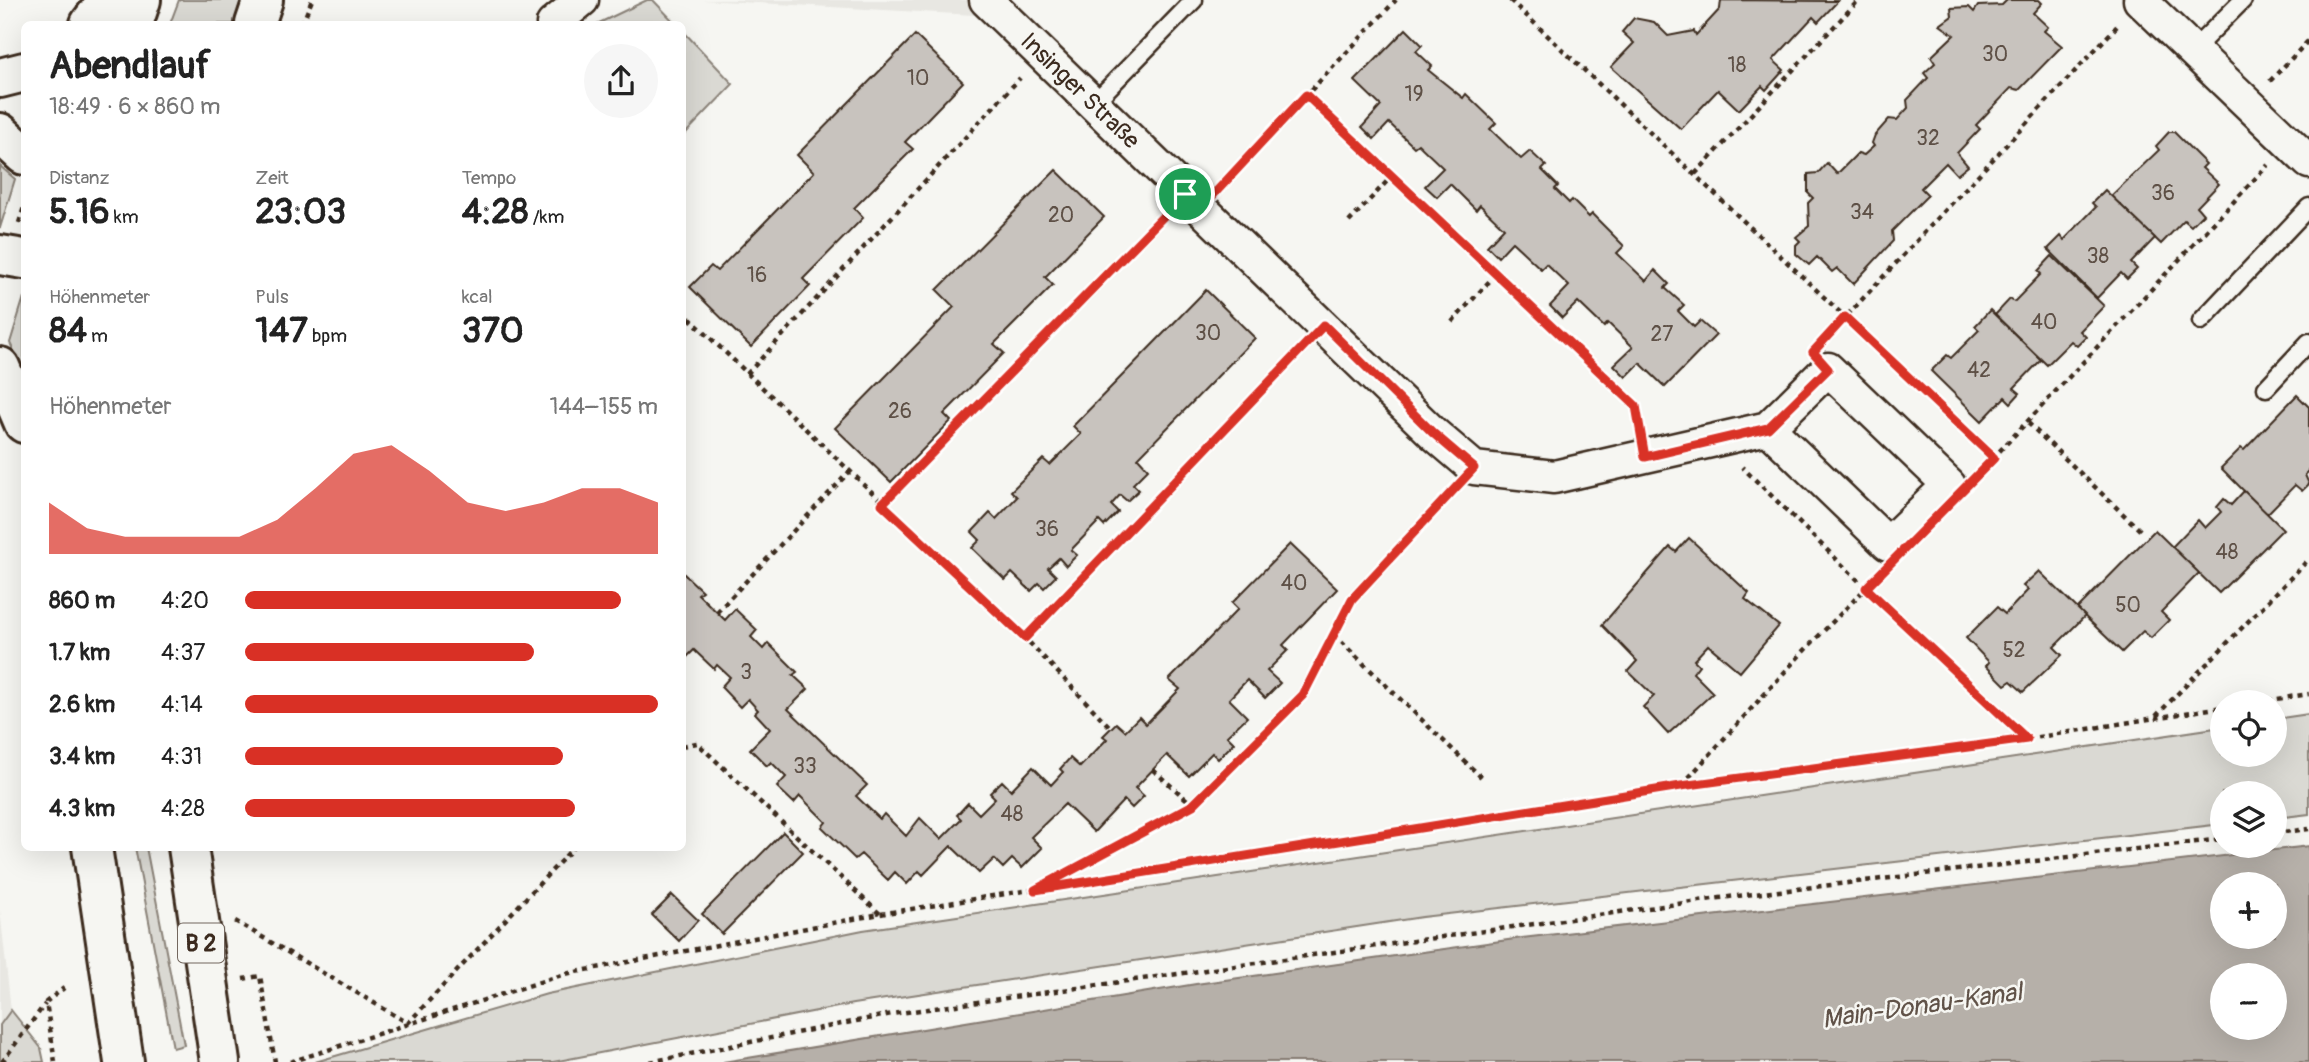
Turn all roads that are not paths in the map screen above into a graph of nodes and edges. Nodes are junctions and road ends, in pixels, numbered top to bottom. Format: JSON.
{"nodes":[{"id":1,"x":108,"y":0,"type":"edge"},
{"id":2,"x":141,"y":0,"type":"edge"},
{"id":3,"x":263,"y":0,"type":"edge"},
{"id":4,"x":582,"y":0,"type":"edge"},
{"id":5,"x":986,"y":0,"type":"edge"},
{"id":6,"x":1194,"y":0,"type":"edge"},
{"id":7,"x":2140,"y":0,"type":"edge"},
{"id":8,"x":2243,"y":0,"type":"edge"},
{"id":9,"x":92,"y":21,"type":"edge"},
{"id":10,"x":134,"y":21,"type":"edge"},
{"id":11,"x":256,"y":21,"type":"edge"},
{"id":12,"x":556,"y":21,"type":"edge"},
{"id":13,"x":2192,"y":51,"type":"junction"},
{"id":14,"x":21,"y":73,"type":"edge"},
{"id":15,"x":0,"y":78,"type":"edge"},
{"id":16,"x":1093,"y":104,"type":"junction"},
{"id":17,"x":0,"y":133,"type":"edge"},
{"id":18,"x":21,"y":152,"type":"edge"},
{"id":19,"x":2299,"y":152,"type":"edge"},
{"id":20,"x":2309,"y":207,"type":"edge"},
{"id":21,"x":0,"y":255,"type":"edge"},
{"id":22,"x":21,"y":258,"type":"edge"},
{"id":23,"x":2202,"y":321,"type":"dead end"},
{"id":24,"x":2309,"y":342,"type":"edge"},
{"id":25,"x":0,"y":368,"type":"edge"},
{"id":26,"x":2266,"y":388,"type":"dead end"},
{"id":27,"x":21,"y":416,"type":"edge"},
{"id":28,"x":1768,"y":428,"type":"junction"},
{"id":29,"x":93,"y":851,"type":"edge"},
{"id":30,"x":189,"y":851,"type":"edge"},
{"id":31,"x":218,"y":1050,"type":"edge"},
{"id":32,"x":123,"y":1060,"type":"edge"}],
"edges":[{"from":1,"to":9,"type":"main road"},
{"from":2,"to":10,"type":"main road"},
{"from":3,"to":11,"type":"main road"},
{"from":4,"to":12,"type":"street"},
{"from":5,"to":16,"type":"street","name":"Insinger Straße"},
{"from":6,"to":16,"type":"lane"},
{"from":7,"to":13,"type":"street"},
{"from":8,"to":13,"type":"lane"},
{"from":13,"to":19,"type":"street"},
{"from":14,"to":15,"type":"main road"},
{"from":16,"to":28,"type":"street","name":"Insinger Straße"},
{"from":17,"to":18,"type":"main road"},
{"from":20,"to":23,"type":"lane"},
{"from":21,"to":22,"type":"main road"},
{"from":24,"to":26,"type":"lane"},
{"from":25,"to":27,"type":"main road"},
{"from":28,"to":28,"type":"street"},
{"from":29,"to":32,"type":"main road"},
{"from":30,"to":31,"type":"main road","number":"B 2"}]}
